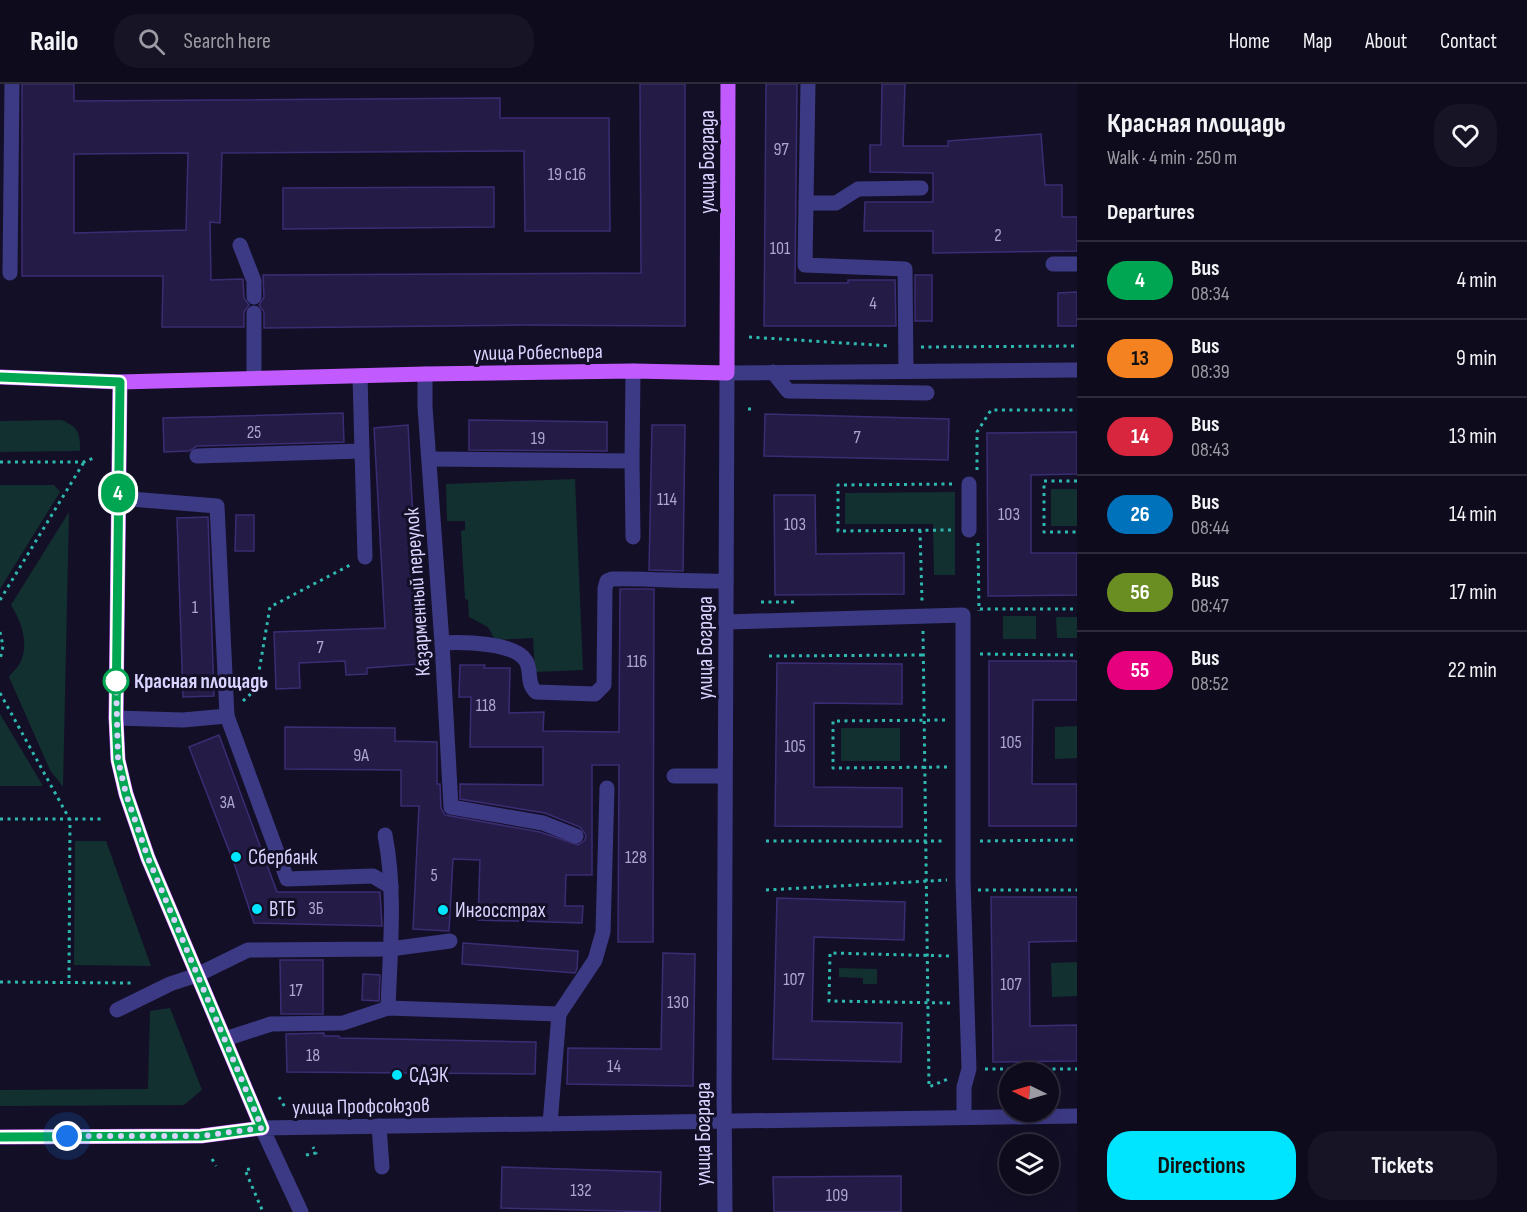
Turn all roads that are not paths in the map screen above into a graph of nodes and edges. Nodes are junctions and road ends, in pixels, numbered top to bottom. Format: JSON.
{"nodes":[{"id":1,"x":12,"y":84,"type":"edge"},
{"id":2,"x":728,"y":84,"type":"edge"},
{"id":3,"x":807,"y":84,"type":"edge"},
{"id":4,"x":921,"y":188,"type":"dead end"},
{"id":5,"x":806,"y":203,"type":"junction"},
{"id":6,"x":240,"y":245,"type":"dead end"},
{"id":7,"x":1053,"y":264,"type":"dead end"},
{"id":8,"x":1077,"y":264,"type":"edge"},
{"id":9,"x":10,"y":273,"type":"dead end"},
{"id":10,"x":254,"y":297,"type":"dead end"},
{"id":11,"x":254,"y":312,"type":"dead end"},
{"id":12,"x":1077,"y":370,"type":"edge"},
{"id":13,"x":633,"y":371,"type":"junction"},
{"id":14,"x":906,"y":371,"type":"junction"},
{"id":15,"x":727,"y":372,"type":"junction"},
{"id":16,"x":773,"y":372,"type":"junction"},
{"id":17,"x":425,"y":374,"type":"junction"},
{"id":18,"x":360,"y":376,"type":"junction"},
{"id":19,"x":0,"y":377,"type":"edge"},
{"id":20,"x":254,"y":378,"type":"junction"},
{"id":21,"x":120,"y":382,"type":"junction"},
{"id":22,"x":927,"y":393,"type":"dead end"},
{"id":23,"x":362,"y":452,"type":"junction"},
{"id":24,"x":197,"y":456,"type":"dead end"},
{"id":25,"x":430,"y":459,"type":"junction"},
{"id":26,"x":632,"y":461,"type":"junction"},
{"id":27,"x":969,"y":484,"type":"road end"},
{"id":28,"x":118,"y":498,"type":"junction"},
{"id":29,"x":969,"y":530,"type":"road end"},
{"id":30,"x":633,"y":537,"type":"dead end"},
{"id":31,"x":365,"y":557,"type":"road end"},
{"id":32,"x":726,"y":581,"type":"junction"},
{"id":33,"x":726,"y":622,"type":"junction"},
{"id":34,"x":442,"y":643,"type":"junction"},
{"id":35,"x":227,"y":716,"type":"junction"},
{"id":36,"x":116,"y":718,"type":"junction"},
{"id":37,"x":674,"y":776,"type":"dead end"},
{"id":38,"x":725,"y":776,"type":"junction"},
{"id":39,"x":607,"y":788,"type":"dead end"},
{"id":40,"x":385,"y":835,"type":"dead end"},
{"id":41,"x":576,"y":836,"type":"dead end"},
{"id":42,"x":391,"y":887,"type":"junction"},
{"id":43,"x":450,"y":941,"type":"dead end"},
{"id":44,"x":390,"y":949,"type":"junction"},
{"id":45,"x":197,"y":975,"type":"junction"},
{"id":46,"x":387,"y":1008,"type":"junction"},
{"id":47,"x":117,"y":1010,"type":"dead end"},
{"id":48,"x":559,"y":1014,"type":"junction"},
{"id":49,"x":225,"y":1040,"type":"junction"},
{"id":50,"x":1077,"y":1116,"type":"edge"},
{"id":51,"x":964,"y":1117,"type":"junction"},
{"id":52,"x":724,"y":1121,"type":"junction"},
{"id":53,"x":550,"y":1124,"type":"junction"},
{"id":54,"x":379,"y":1126,"type":"junction"},
{"id":55,"x":262,"y":1128,"type":"junction"},
{"id":56,"x":0,"y":1137,"type":"edge"},
{"id":57,"x":382,"y":1167,"type":"dead end"},
{"id":58,"x":301,"y":1212,"type":"edge"},
{"id":59,"x":725,"y":1212,"type":"edge"}],
"edges":[{"from":1,"to":9,"type":"street"},
{"from":2,"to":15,"type":"main road","name":"улица Бограда"},
{"from":3,"to":5,"type":"street"},
{"from":4,"to":5,"type":"street"},
{"from":5,"to":14,"type":"street"},
{"from":6,"to":10,"type":"street"},
{"from":7,"to":8,"type":"street"},
{"from":11,"to":20,"type":"street"},
{"from":12,"to":14,"type":"street","name":"улица Робеспьера"},
{"from":13,"to":15,"type":"main road","name":"улица Робеспьера"},
{"from":13,"to":17,"type":"main road","name":"улица Робеспьера"},
{"from":13,"to":26,"type":"street"},
{"from":14,"to":16,"type":"street","name":"улица Робеспьера"},
{"from":15,"to":16,"type":"street","name":"улица Робеспьера"},
{"from":15,"to":32,"type":"street","name":"улица Бограда"},
{"from":16,"to":22,"type":"street"},
{"from":17,"to":18,"type":"main road","name":"улица Робеспьера"},
{"from":17,"to":25,"type":"street","name":"Казарменный переулок"},
{"from":18,"to":20,"type":"main road","name":"улица Робеспьера"},
{"from":18,"to":23,"type":"street"},
{"from":19,"to":21,"type":"main road","name":"улица Робеспьера"},
{"from":20,"to":21,"type":"main road","name":"улица Робеспьера"},
{"from":21,"to":28,"type":"main road"},
{"from":23,"to":24,"type":"street"},
{"from":23,"to":31,"type":"street"},
{"from":25,"to":26,"type":"street"},
{"from":25,"to":34,"type":"street","name":"Казарменный переулок"},
{"from":26,"to":30,"type":"street"},
{"from":27,"to":29,"type":"street"},
{"from":28,"to":35,"type":"street"},
{"from":28,"to":36,"type":"main road"},
{"from":32,"to":33,"type":"street","name":"улица Бограда"},
{"from":32,"to":34,"type":"street"},
{"from":33,"to":38,"type":"street","name":"улица Бограда"},
{"from":33,"to":51,"type":"street"},
{"from":34,"to":41,"type":"street","name":"Казарменный переулок"},
{"from":35,"to":36,"type":"street"},
{"from":35,"to":42,"type":"street"},
{"from":36,"to":45,"type":"main road"},
{"from":37,"to":38,"type":"street"},
{"from":38,"to":52,"type":"street","name":"улица Бограда"},
{"from":39,"to":48,"type":"street"},
{"from":40,"to":42,"type":"street"},
{"from":42,"to":44,"type":"street"},
{"from":43,"to":44,"type":"street"},
{"from":44,"to":45,"type":"street"},
{"from":44,"to":46,"type":"street"},
{"from":45,"to":47,"type":"street"},
{"from":45,"to":49,"type":"main road"},
{"from":46,"to":48,"type":"street"},
{"from":46,"to":49,"type":"street"},
{"from":48,"to":53,"type":"street"},
{"from":49,"to":55,"type":"main road"},
{"from":50,"to":51,"type":"street","name":"улица Профсоюзов"},
{"from":51,"to":52,"type":"street","name":"улица Профсоюзов"},
{"from":52,"to":53,"type":"street","name":"улица Профсоюзов"},
{"from":52,"to":59,"type":"street","name":"улица Бограда"},
{"from":53,"to":54,"type":"street","name":"улица Профсоюзов"},
{"from":54,"to":55,"type":"street","name":"улица Профсоюзов"},
{"from":54,"to":57,"type":"street"},
{"from":55,"to":56,"type":"main road","name":"улица Профсоюзов"},
{"from":55,"to":58,"type":"street"}]}
